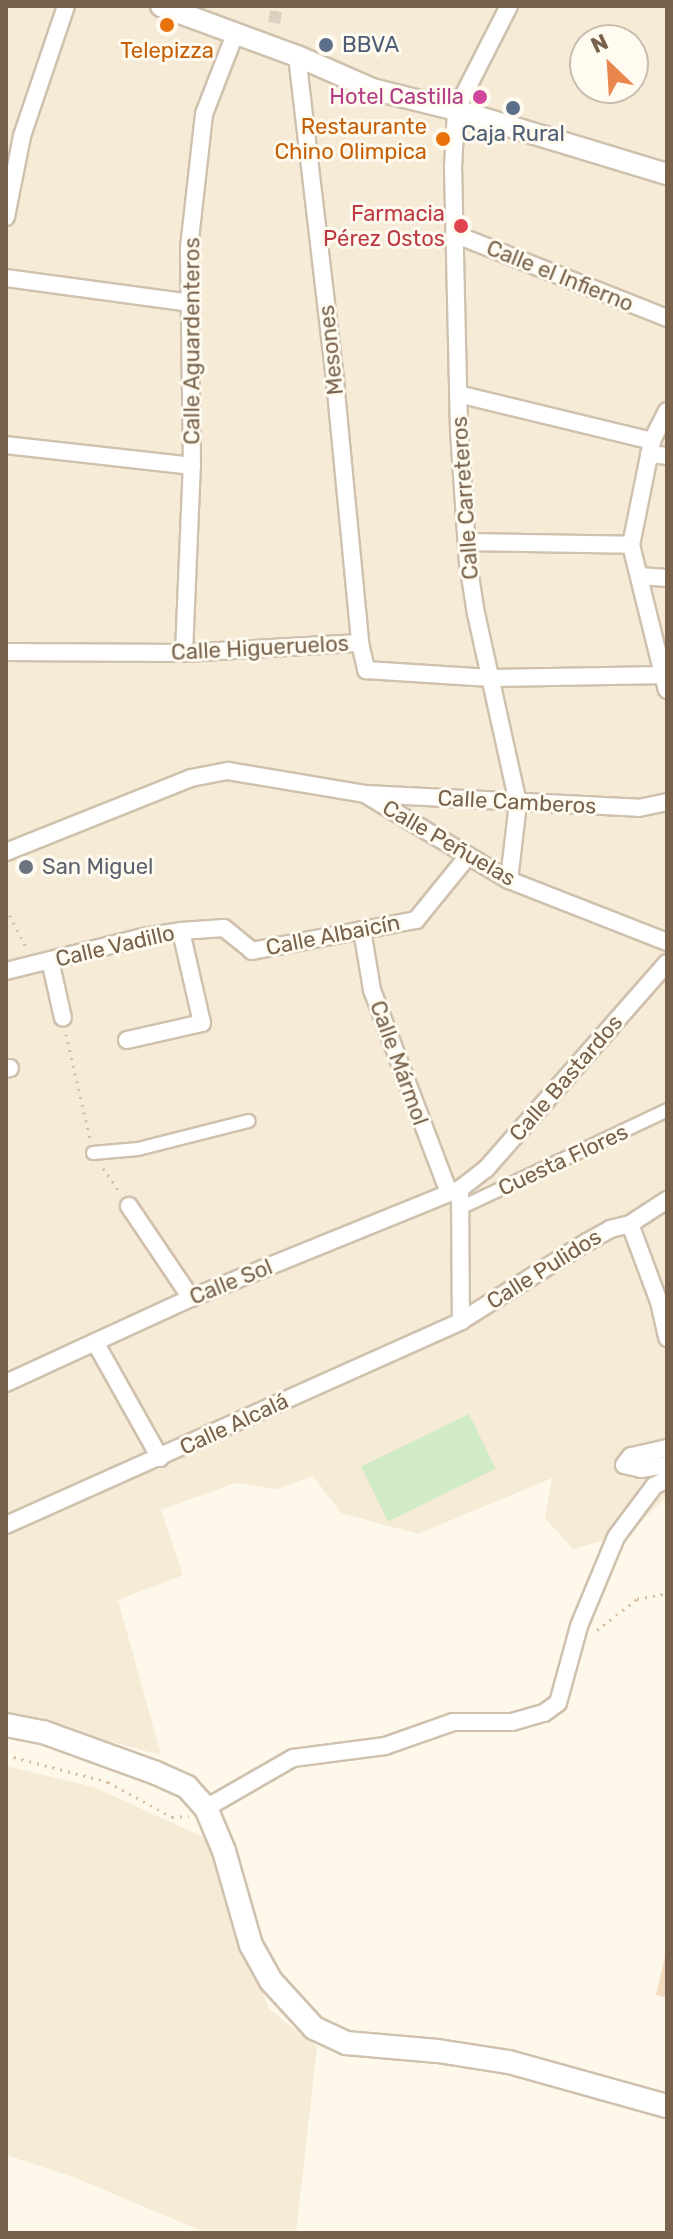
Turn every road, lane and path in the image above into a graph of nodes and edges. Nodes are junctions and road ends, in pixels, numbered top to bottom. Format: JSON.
{"nodes":[{"id":1,"x":66,"y":6,"type":"edge"},
{"id":2,"x":161,"y":6,"type":"edge"},
{"id":3,"x":510,"y":7,"type":"edge"},
{"id":4,"x":235,"y":34,"type":"junction"},
{"id":5,"x":297,"y":56,"type":"junction"},
{"id":6,"x":456,"y":110,"type":"junction"},
{"id":7,"x":667,"y":174,"type":"edge"},
{"id":8,"x":6,"y":217,"type":"edge"},
{"id":9,"x":454,"y":234,"type":"junction"},
{"id":10,"x":6,"y":278,"type":"edge"},
{"id":11,"x":190,"y":303,"type":"junction"},
{"id":12,"x":667,"y":318,"type":"edge"},
{"id":13,"x":458,"y":394,"type":"junction"},
{"id":14,"x":667,"y":411,"type":"edge"},
{"id":15,"x":6,"y":445,"type":"edge"},
{"id":16,"x":650,"y":448,"type":"junction"},
{"id":17,"x":667,"y":456,"type":"edge"},
{"id":18,"x":192,"y":466,"type":"junction"},
{"id":19,"x":467,"y":542,"type":"junction"},
{"id":20,"x":631,"y":545,"type":"junction"},
{"id":21,"x":639,"y":576,"type":"junction"},
{"id":22,"x":667,"y":578,"type":"edge"},
{"id":23,"x":360,"y":643,"type":"junction"},
{"id":24,"x":6,"y":652,"type":"edge"},
{"id":25,"x":184,"y":653,"type":"junction"},
{"id":26,"x":491,"y":678,"type":"junction"},
{"id":27,"x":665,"y":680,"type":"edge"},
{"id":28,"x":366,"y":794,"type":"junction"},
{"id":29,"x":667,"y":802,"type":"edge"},
{"id":30,"x":518,"y":803,"type":"junction"},
{"id":31,"x":6,"y":852,"type":"edge"},
{"id":32,"x":468,"y":856,"type":"junction"},
{"id":33,"x":509,"y":880,"type":"junction"},
{"id":34,"x":6,"y":908,"type":"edge"},
{"id":35,"x":224,"y":928,"type":"joint"},
{"id":36,"x":362,"y":930,"type":"junction"},
{"id":37,"x":181,"y":931,"type":"junction"},
{"id":38,"x":667,"y":942,"type":"edge"},
{"id":39,"x":42,"y":962,"type":"junction"},
{"id":40,"x":667,"y":963,"type":"edge"},
{"id":41,"x":6,"y":971,"type":"edge"},
{"id":42,"x":63,"y":1018,"type":"joint"},
{"id":43,"x":127,"y":1040,"type":"dead end"},
{"id":44,"x":667,"y":1110,"type":"edge"},
{"id":45,"x":249,"y":1121,"type":"dead end"},
{"id":46,"x":93,"y":1153,"type":"junction"},
{"id":47,"x":454,"y":1191,"type":"junction"},
{"id":48,"x":667,"y":1200,"type":"edge"},
{"id":49,"x":129,"y":1206,"type":"joint"},
{"id":50,"x":458,"y":1209,"type":"junction"},
{"id":51,"x":630,"y":1224,"type":"junction"},
{"id":52,"x":191,"y":1298,"type":"junction"},
{"id":53,"x":663,"y":1300,"type":"edge"},
{"id":54,"x":461,"y":1321,"type":"junction"},
{"id":55,"x":667,"y":1338,"type":"edge"},
{"id":56,"x":95,"y":1342,"type":"junction"},
{"id":57,"x":6,"y":1383,"type":"edge"},
{"id":58,"x":667,"y":1448,"type":"edge"},
{"id":59,"x":160,"y":1458,"type":"junction"},
{"id":60,"x":667,"y":1465,"type":"edge"},
{"id":61,"x":667,"y":1479,"type":"edge"},
{"id":62,"x":6,"y":1525,"type":"edge"},
{"id":63,"x":667,"y":1593,"type":"edge"},
{"id":64,"x":575,"y":1647,"type":"junction"},
{"id":65,"x":6,"y":1725,"type":"edge"},
{"id":66,"x":6,"y":1755,"type":"edge"},
{"id":67,"x":206,"y":1808,"type":"junction"},
{"id":68,"x":667,"y":2106,"type":"edge"}],
"edges":[{"from":1,"to":8,"type":"street"},
{"from":2,"to":4,"type":"street"},
{"from":3,"to":6,"type":"street"},
{"from":4,"to":5,"type":"street"},
{"from":4,"to":11,"type":"street","name":"Calle Aguardenteros"},
{"from":5,"to":6,"type":"street"},
{"from":5,"to":23,"type":"street","name":"Mesones"},
{"from":6,"to":7,"type":"street"},
{"from":6,"to":9,"type":"street","name":"Calle Carreteros"},
{"from":9,"to":12,"type":"street","name":"Calle el Infierno"},
{"from":9,"to":13,"type":"street","name":"Calle Carreteros"},
{"from":10,"to":11,"type":"street"},
{"from":11,"to":18,"type":"street","name":"Calle Aguardenteros"},
{"from":13,"to":16,"type":"street"},
{"from":13,"to":19,"type":"street","name":"Calle Carreteros"},
{"from":14,"to":16,"type":"street"},
{"from":15,"to":18,"type":"street"},
{"from":16,"to":17,"type":"street"},
{"from":16,"to":20,"type":"street"},
{"from":18,"to":25,"type":"street","name":"Calle Aguardenteros"},
{"from":19,"to":20,"type":"street"},
{"from":19,"to":26,"type":"street","name":"Calle Carreteros"},
{"from":20,"to":21,"type":"street"},
{"from":21,"to":22,"type":"street"},
{"from":21,"to":27,"type":"street"},
{"from":23,"to":25,"type":"street","name":"Calle Higueruelos"},
{"from":23,"to":26,"type":"street","name":"Calle Higueruelos"},
{"from":24,"to":25,"type":"street","name":"Calle Higueruelos"},
{"from":26,"to":27,"type":"street"},
{"from":26,"to":30,"type":"street","name":"Calle Carreteros"},
{"from":28,"to":30,"type":"street","name":"Calle Camberos"},
{"from":28,"to":31,"type":"street","name":"Calle Camberos"},
{"from":28,"to":32,"type":"street","name":"Calle Peñuelas"},
{"from":29,"to":30,"type":"street","name":"Calle Camberos"},
{"from":30,"to":33,"type":"street","name":"Calle Carreteros"},
{"from":32,"to":33,"type":"street","name":"Calle Peñuelas"},
{"from":32,"to":36,"type":"street","name":"Calle Albaicín"},
{"from":33,"to":38,"type":"street","name":"Calle Peñuelas"},
{"from":34,"to":39,"type":"path"},
{"from":35,"to":36,"type":"street","name":"Calle Albaicín"},
{"from":35,"to":37,"type":"street","name":"Calle Vadillo"},
{"from":36,"to":47,"type":"street","name":"Calle Mármol"},
{"from":37,"to":39,"type":"street","name":"Calle Vadillo"},
{"from":37,"to":43,"type":"street"},
{"from":39,"to":41,"type":"street","name":"Calle Vadillo"},
{"from":39,"to":42,"type":"street"},
{"from":40,"to":47,"type":"street","name":"Calle Bastardos"},
{"from":42,"to":46,"type":"path"},
{"from":44,"to":50,"type":"street","name":"Cuesta Flores"},
{"from":45,"to":46,"type":"street"},
{"from":46,"to":49,"type":"path"},
{"from":47,"to":50,"type":"street"},
{"from":47,"to":52,"type":"street","name":"Calle Sol"},
{"from":48,"to":51,"type":"street","name":"Calle Pulidos"},
{"from":49,"to":52,"type":"street"},
{"from":50,"to":54,"type":"street"},
{"from":51,"to":53,"type":"street"},
{"from":51,"to":54,"type":"street","name":"Calle Pulidos"},
{"from":52,"to":56,"type":"street","name":"Calle Sol"},
{"from":53,"to":55,"type":"street"},
{"from":54,"to":59,"type":"street","name":"Calle Alcalá"},
{"from":56,"to":57,"type":"street","name":"Calle Sol"},
{"from":56,"to":59,"type":"street"},
{"from":58,"to":60,"type":"street"},
{"from":59,"to":62,"type":"street","name":"Calle Alcalá"},
{"from":61,"to":64,"type":"street"},
{"from":63,"to":64,"type":"path"},
{"from":64,"to":67,"type":"street"},
{"from":65,"to":67,"type":"main road"},
{"from":66,"to":67,"type":"path"},
{"from":67,"to":68,"type":"main road"}]}
